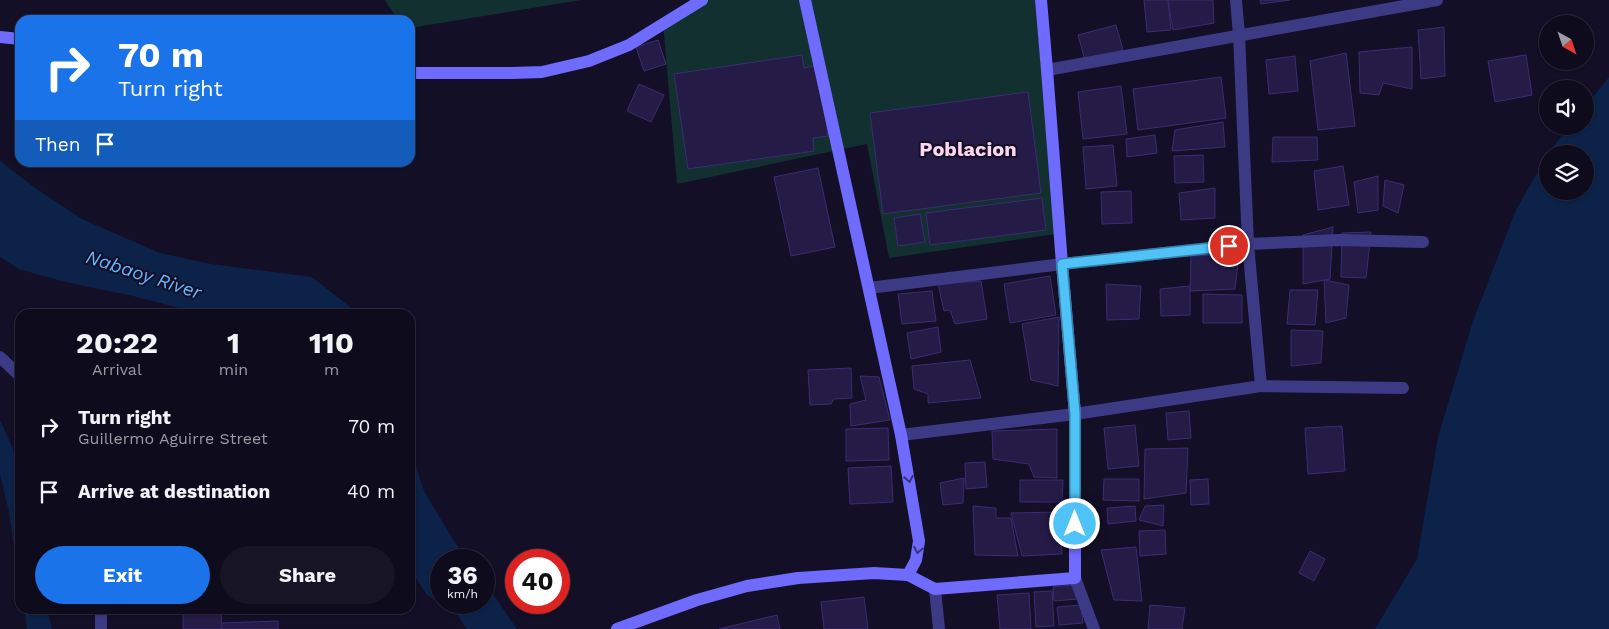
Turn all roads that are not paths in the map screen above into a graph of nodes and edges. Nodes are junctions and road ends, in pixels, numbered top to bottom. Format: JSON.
{"nodes":[{"id":1,"x":702,"y":0,"type":"edge"},
{"id":2,"x":805,"y":0,"type":"edge"},
{"id":3,"x":1041,"y":0,"type":"edge"},
{"id":4,"x":1236,"y":0,"type":"edge"},
{"id":5,"x":1430,"y":1,"type":"edge"},
{"id":6,"x":1239,"y":35,"type":"junction"},
{"id":7,"x":0,"y":37,"type":"edge"},
{"id":8,"x":15,"y":38,"type":"edge"},
{"id":9,"x":1047,"y":70,"type":"junction"},
{"id":10,"x":415,"y":72,"type":"edge"},
{"id":11,"x":1423,"y":242,"type":"dead end"},
{"id":12,"x":1248,"y":244,"type":"junction"},
{"id":13,"x":1062,"y":264,"type":"junction"},
{"id":14,"x":869,"y":288,"type":"junction"},
{"id":15,"x":0,"y":357,"type":"edge"},
{"id":16,"x":15,"y":371,"type":"edge"},
{"id":17,"x":1261,"y":386,"type":"junction"},
{"id":18,"x":1403,"y":388,"type":"dead end"},
{"id":19,"x":1075,"y":414,"type":"junction"},
{"id":20,"x":901,"y":435,"type":"junction"},
{"id":21,"x":908,"y":575,"type":"junction"},
{"id":22,"x":1075,"y":578,"type":"junction"},
{"id":23,"x":935,"y":589,"type":"junction"},
{"id":24,"x":101,"y":614,"type":"edge"},
{"id":25,"x":101,"y":629,"type":"edge"},
{"id":26,"x":617,"y":629,"type":"edge"},
{"id":27,"x":939,"y":629,"type":"edge"},
{"id":28,"x":1094,"y":629,"type":"edge"}],
"edges":[{"from":1,"to":10,"type":"main road"},
{"from":2,"to":14,"type":"main road"},
{"from":3,"to":9,"type":"main road"},
{"from":4,"to":6,"type":"street"},
{"from":5,"to":6,"type":"street"},
{"from":6,"to":9,"type":"street"},
{"from":6,"to":12,"type":"street"},
{"from":7,"to":8,"type":"main road"},
{"from":9,"to":13,"type":"main road"},
{"from":11,"to":12,"type":"street"},
{"from":12,"to":13,"type":"street"},
{"from":12,"to":17,"type":"street"},
{"from":13,"to":14,"type":"street"},
{"from":13,"to":19,"type":"main road"},
{"from":14,"to":20,"type":"main road"},
{"from":15,"to":16,"type":"street"},
{"from":17,"to":18,"type":"street"},
{"from":17,"to":19,"type":"street"},
{"from":19,"to":20,"type":"street"},
{"from":19,"to":22,"type":"main road"},
{"from":20,"to":21,"type":"main road","one_way":true},
{"from":21,"to":23,"type":"main road"},
{"from":21,"to":26,"type":"main road"},
{"from":22,"to":23,"type":"main road"},
{"from":22,"to":28,"type":"street"},
{"from":23,"to":27,"type":"street"},
{"from":24,"to":25,"type":"street"}]}
